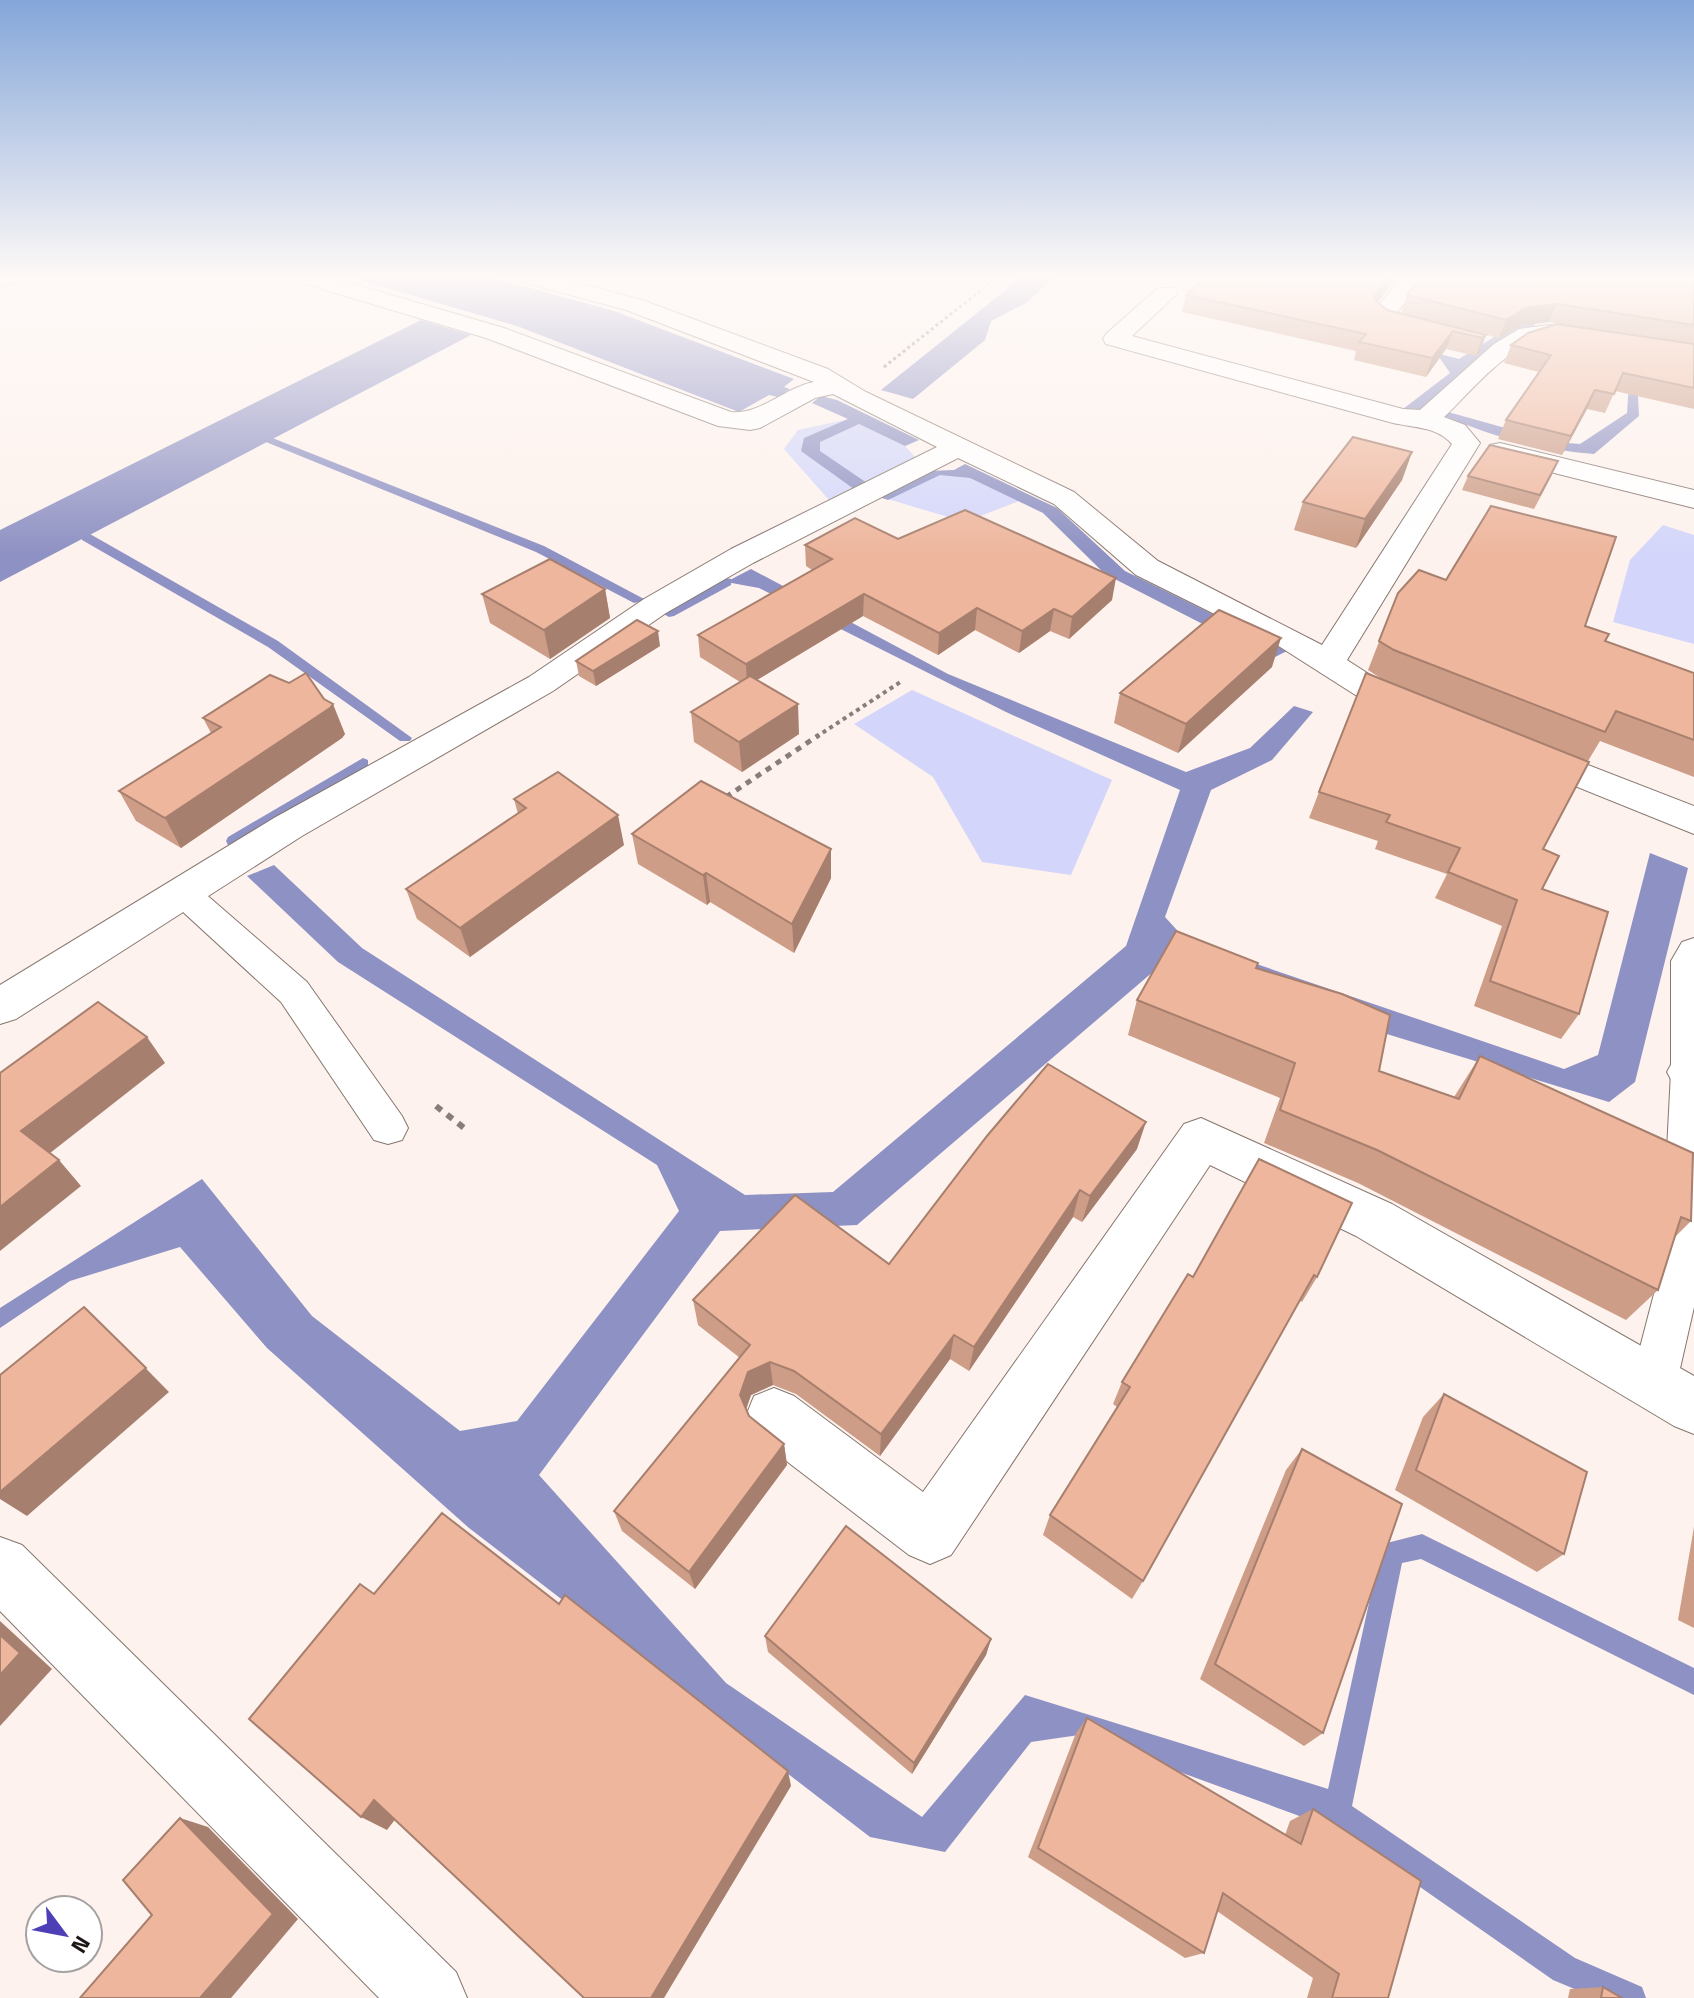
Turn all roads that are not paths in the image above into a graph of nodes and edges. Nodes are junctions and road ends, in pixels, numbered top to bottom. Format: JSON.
{"nodes":[{"id":1,"x":592,"y":369,"type":"edge"},
{"id":2,"x":806,"y":369,"type":"edge"},
{"id":3,"x":1226,"y":369,"type":"edge"},
{"id":4,"x":1471,"y":369,"type":"edge"},
{"id":5,"x":837,"y":386,"type":"junction"},
{"id":6,"x":1426,"y":419,"type":"junction"},
{"id":7,"x":1466,"y":443,"type":"junction"},
{"id":8,"x":958,"y":447,"type":"junction"},
{"id":9,"x":1694,"y":499,"type":"edge"},
{"id":10,"x":1327,"y":664,"type":"junction"},
{"id":11,"x":1450,"y":722,"type":"edge"},
{"id":12,"x":1494,"y":740,"type":"edge"},
{"id":13,"x":1694,"y":821,"type":"edge"},
{"id":14,"x":182,"y":892,"type":"junction"},
{"id":15,"x":1694,"y":951,"type":"edge"},
{"id":16,"x":0,"y":1007,"type":"edge"},
{"id":17,"x":1692,"y":1073,"type":"edge"},
{"id":18,"x":388,"y":1128,"type":"dead end"},
{"id":19,"x":1674,"y":1397,"type":"edge"},
{"id":20,"x":774,"y":1416,"type":"dead end"},
{"id":21,"x":0,"y":1567,"type":"edge"},
{"id":22,"x":430,"y":1998,"type":"edge"}],
"edges":[{"from":1,"to":5,"type":"street"},
{"from":2,"to":5,"type":"street"},
{"from":3,"to":6,"type":"street"},
{"from":4,"to":6,"type":"street"},
{"from":5,"to":8,"type":"street"},
{"from":6,"to":7,"type":"street"},
{"from":7,"to":9,"type":"street"},
{"from":7,"to":10,"type":"street"},
{"from":8,"to":10,"type":"street"},
{"from":8,"to":14,"type":"street"},
{"from":10,"to":11,"type":"street"},
{"from":12,"to":13,"type":"street"},
{"from":14,"to":16,"type":"street"},
{"from":14,"to":18,"type":"lane"},
{"from":15,"to":17,"type":"lane"},
{"from":17,"to":19,"type":"lane"},
{"from":19,"to":20,"type":"street"},
{"from":21,"to":22,"type":"street"}]}
